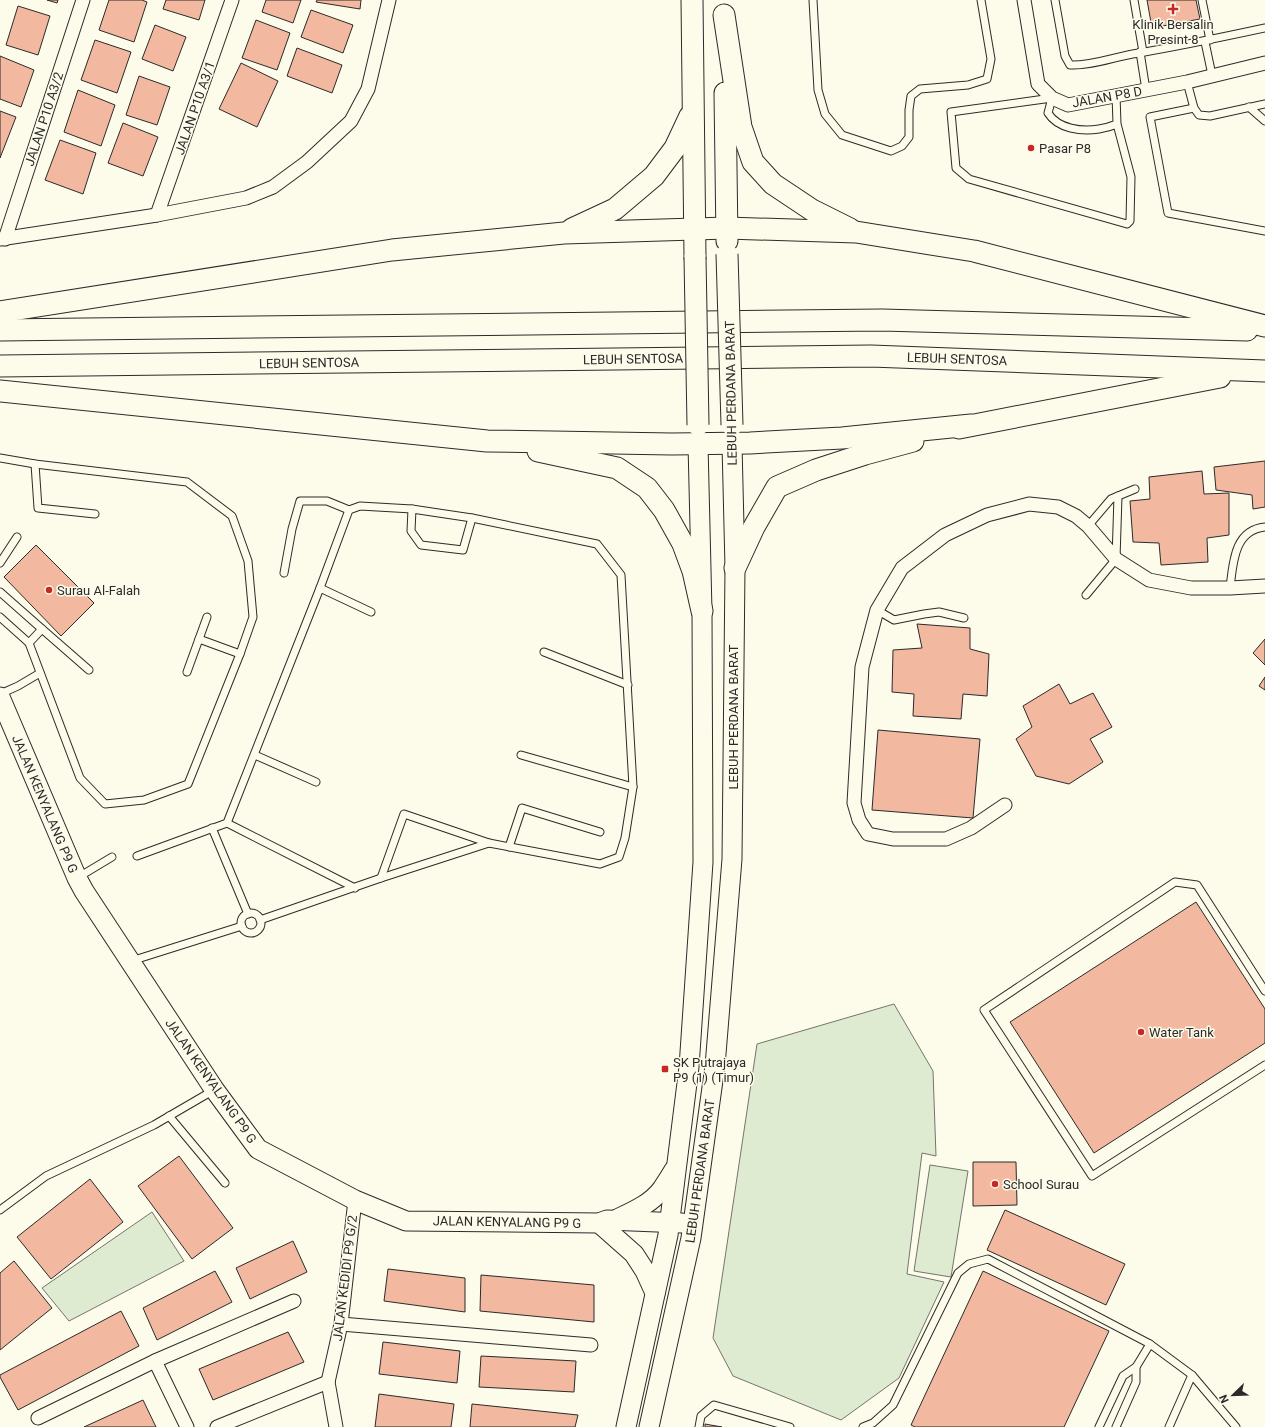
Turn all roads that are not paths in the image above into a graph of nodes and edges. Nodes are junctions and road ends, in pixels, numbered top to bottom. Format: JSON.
{"nodes":[{"id":1,"x":82,"y":0,"type":"edge"},
{"id":2,"x":232,"y":0,"type":"edge"},
{"id":3,"x":390,"y":0,"type":"edge"},
{"id":4,"x":692,"y":0,"type":"edge"},
{"id":5,"x":813,"y":0,"type":"edge"},
{"id":6,"x":981,"y":0,"type":"edge"},
{"id":7,"x":1024,"y":0,"type":"edge"},
{"id":8,"x":1055,"y":0,"type":"edge"},
{"id":9,"x":1134,"y":0,"type":"edge"},
{"id":10,"x":1202,"y":0,"type":"edge"},
{"id":11,"x":723,"y":7,"type":"edge"},
{"id":12,"x":1265,"y":28,"type":"edge"},
{"id":13,"x":1207,"y":41,"type":"junction"},
{"id":14,"x":1141,"y":52,"type":"junction"},
{"id":15,"x":1265,"y":63,"type":"edge"},
{"id":16,"x":1212,"y":75,"type":"junction"},
{"id":17,"x":1187,"y":82,"type":"junction"},
{"id":18,"x":1146,"y":90,"type":"junction"},
{"id":19,"x":1116,"y":95,"type":"junction"},
{"id":20,"x":1052,"y":98,"type":"junction"},
{"id":21,"x":1265,"y":104,"type":"edge"},
{"id":22,"x":1249,"y":107,"type":"junction"},
{"id":23,"x":1194,"y":108,"type":"junction"},
{"id":24,"x":692,"y":111,"type":"junction"},
{"id":25,"x":1265,"y":121,"type":"edge"},
{"id":26,"x":1117,"y":124,"type":"junction"},
{"id":27,"x":157,"y":215,"type":"junction"},
{"id":28,"x":694,"y":228,"type":"junction"},
{"id":29,"x":727,"y":228,"type":"junction"},
{"id":30,"x":1265,"y":231,"type":"edge"},
{"id":31,"x":856,"y":232,"type":"junction"},
{"id":32,"x":564,"y":233,"type":"junction"},
{"id":33,"x":2,"y":239,"type":"edge"},
{"id":34,"x":0,"y":312,"type":"edge"},
{"id":35,"x":1265,"y":326,"type":"edge"},
{"id":36,"x":0,"y":330,"type":"edge"},
{"id":37,"x":1265,"y":331,"type":"edge"},
{"id":38,"x":0,"y":366,"type":"edge"},
{"id":39,"x":1261,"y":370,"type":"edge"},
{"id":40,"x":0,"y":391,"type":"edge"},
{"id":41,"x":971,"y":425,"type":"junction"},
{"id":42,"x":698,"y":434,"type":"junction"},
{"id":43,"x":732,"y":434,"type":"junction"},
{"id":44,"x":487,"y":441,"type":"junction"},
{"id":45,"x":0,"y":458,"type":"edge"},
{"id":46,"x":35,"y":464,"type":"junction"},
{"id":47,"x":1135,"y":490,"type":"dead end"},
{"id":48,"x":1118,"y":496,"type":"junction"},
{"id":49,"x":412,"y":509,"type":"junction"},
{"id":50,"x":349,"y":510,"type":"junction"},
{"id":51,"x":96,"y":514,"type":"dead end"},
{"id":52,"x":472,"y":518,"type":"junction"},
{"id":53,"x":1088,"y":526,"type":"junction"},
{"id":54,"x":1265,"y":527,"type":"edge"},
{"id":55,"x":17,"y":537,"type":"dead end"},
{"id":56,"x":1116,"y":559,"type":"junction"},
{"id":57,"x":0,"y":563,"type":"edge"},
{"id":58,"x":735,"y":568,"type":"junction"},
{"id":59,"x":284,"y":573,"type":"dead end"},
{"id":60,"x":1265,"y":586,"type":"edge"},
{"id":61,"x":320,"y":588,"type":"junction"},
{"id":62,"x":1230,"y":588,"type":"junction"},
{"id":63,"x":0,"y":592,"type":"edge"},
{"id":64,"x":1086,"y":595,"type":"dead end"},
{"id":65,"x":702,"y":610,"type":"junction"},
{"id":66,"x":877,"y":610,"type":"junction"},
{"id":67,"x":371,"y":612,"type":"dead end"},
{"id":68,"x":0,"y":617,"type":"edge"},
{"id":69,"x":207,"y":617,"type":"dead end"},
{"id":70,"x":964,"y":618,"type":"dead end"},
{"id":71,"x":42,"y":629,"type":"junction"},
{"id":72,"x":199,"y":639,"type":"junction"},
{"id":73,"x":30,"y":643,"type":"junction"},
{"id":74,"x":544,"y":652,"type":"dead end"},
{"id":75,"x":240,"y":654,"type":"junction"},
{"id":76,"x":90,"y":670,"type":"dead end"},
{"id":77,"x":40,"y":672,"type":"junction"},
{"id":78,"x":187,"y":672,"type":"dead end"},
{"id":79,"x":628,"y":685,"type":"junction"},
{"id":80,"x":0,"y":695,"type":"edge"},
{"id":81,"x":255,"y":755,"type":"junction"},
{"id":82,"x":521,"y":755,"type":"dead end"},
{"id":83,"x":316,"y":782,"type":"dead end"},
{"id":84,"x":633,"y":787,"type":"junction"},
{"id":85,"x":1006,"y":805,"type":"dead end"},
{"id":86,"x":227,"y":823,"type":"junction"},
{"id":87,"x":212,"y":828,"type":"junction"},
{"id":88,"x":600,"y":832,"type":"dead end"},
{"id":89,"x":489,"y":843,"type":"junction"},
{"id":90,"x":509,"y":847,"type":"junction"},
{"id":91,"x":137,"y":856,"type":"dead end"},
{"id":92,"x":112,"y":857,"type":"dead end"},
{"id":93,"x":77,"y":878,"type":"junction"},
{"id":94,"x":381,"y":878,"type":"junction"},
{"id":95,"x":355,"y":888,"type":"junction"},
{"id":96,"x":248,"y":914,"type":"junction"},
{"id":97,"x":260,"y":920,"type":"junction"},
{"id":98,"x":242,"y":926,"type":"junction"},
{"id":99,"x":130,"y":962,"type":"junction"},
{"id":100,"x":1265,"y":991,"type":"edge"},
{"id":101,"x":1265,"y":1065,"type":"edge"},
{"id":102,"x":214,"y":1090,"type":"junction"},
{"id":103,"x":169,"y":1116,"type":"junction"},
{"id":104,"x":677,"y":1165,"type":"junction"},
{"id":105,"x":225,"y":1183,"type":"dead end"},
{"id":106,"x":355,"y":1200,"type":"junction"},
{"id":107,"x":0,"y":1210,"type":"edge"},
{"id":108,"x":607,"y":1224,"type":"junction"},
{"id":109,"x":669,"y":1229,"type":"junction"},
{"id":110,"x":692,"y":1231,"type":"junction"},
{"id":111,"x":655,"y":1293,"type":"junction"},
{"id":112,"x":294,"y":1301,"type":"dead end"},
{"id":113,"x":341,"y":1324,"type":"junction"},
{"id":114,"x":1150,"y":1344,"type":"junction"},
{"id":115,"x":591,"y":1345,"type":"dead end"},
{"id":116,"x":155,"y":1361,"type":"junction"},
{"id":117,"x":1136,"y":1367,"type":"junction"},
{"id":118,"x":1192,"y":1375,"type":"junction"},
{"id":119,"x":328,"y":1382,"type":"junction"},
{"id":120,"x":38,"y":1418,"type":"dead end"},
{"id":121,"x":187,"y":1427,"type":"edge"},
{"id":122,"x":217,"y":1427,"type":"edge"},
{"id":123,"x":336,"y":1427,"type":"edge"},
{"id":124,"x":626,"y":1427,"type":"edge"},
{"id":125,"x":649,"y":1427,"type":"edge"},
{"id":126,"x":699,"y":1427,"type":"edge"},
{"id":127,"x":790,"y":1427,"type":"edge"},
{"id":128,"x":863,"y":1427,"type":"edge"},
{"id":129,"x":1099,"y":1427,"type":"edge"},
{"id":130,"x":1116,"y":1427,"type":"edge"},
{"id":131,"x":1169,"y":1427,"type":"edge"},
{"id":132,"x":1236,"y":1427,"type":"edge"}],
"edges":[{"from":1,"to":33,"type":"street","name":"JALAN P10 A3/2"},
{"from":2,"to":27,"type":"street","name":"JALAN P10 A3/1"},
{"from":3,"to":27,"type":"street"},
{"from":4,"to":24,"type":"main road","name":"LEBUH PERDANA BARAT"},
{"from":5,"to":6,"type":"lane"},
{"from":7,"to":20,"type":"street","name":"JALAN P8 D"},
{"from":8,"to":14,"type":"lane"},
{"from":9,"to":14,"type":"lane"},
{"from":10,"to":13,"type":"lane"},
{"from":11,"to":29,"type":"main road","name":"LEBUH PERDANA BARAT"},
{"from":11,"to":31,"type":"main road"},
{"from":12,"to":13,"type":"lane"},
{"from":13,"to":14,"type":"lane"},
{"from":13,"to":16,"type":"lane"},
{"from":14,"to":18,"type":"lane"},
{"from":15,"to":16,"type":"street","name":"JALAN P8 D"},
{"from":16,"to":17,"type":"street","name":"JALAN P8 D"},
{"from":17,"to":18,"type":"street","name":"JALAN P8 D"},
{"from":17,"to":23,"type":"lane"},
{"from":18,"to":19,"type":"street","name":"JALAN P8 D"},
{"from":19,"to":20,"type":"street","name":"JALAN P8 D"},
{"from":19,"to":26,"type":"lane"},
{"from":20,"to":26,"type":"lane"},
{"from":20,"to":26,"type":"lane"},
{"from":21,"to":22,"type":"lane"},
{"from":22,"to":23,"type":"lane"},
{"from":22,"to":25,"type":"lane"},
{"from":23,"to":30,"type":"lane"},
{"from":24,"to":28,"type":"main road","name":"LEBUH PERDANA BARAT"},
{"from":24,"to":32,"type":"main road"},
{"from":27,"to":33,"type":"street"},
{"from":28,"to":29,"type":"main road"},
{"from":28,"to":32,"type":"main road"},
{"from":28,"to":42,"type":"main road","name":"LEBUH PERDANA BARAT","bridge":true},
{"from":29,"to":31,"type":"main road"},
{"from":29,"to":43,"type":"main road","name":"LEBUH PERDANA BARAT","bridge":true},
{"from":31,"to":35,"type":"main road"},
{"from":32,"to":34,"type":"main road"},
{"from":36,"to":37,"type":"main road"},
{"from":38,"to":39,"type":"main road","name":"LEBUH SENTOSA"},
{"from":39,"to":41,"type":"main road"},
{"from":40,"to":44,"type":"main road"},
{"from":41,"to":43,"type":"main road"},
{"from":41,"to":58,"type":"main road"},
{"from":42,"to":43,"type":"main road"},
{"from":42,"to":44,"type":"main road"},
{"from":42,"to":65,"type":"street","name":"LEBUH PERDANA BARAT"},
{"from":43,"to":58,"type":"street","name":"LEBUH PERDANA BARAT"},
{"from":44,"to":65,"type":"main road"},
{"from":45,"to":46,"type":"lane"},
{"from":46,"to":51,"type":"lane"},
{"from":46,"to":75,"type":"lane"},
{"from":47,"to":48,"type":"lane"},
{"from":48,"to":53,"type":"lane"},
{"from":48,"to":56,"type":"lane"},
{"from":49,"to":50,"type":"lane"},
{"from":49,"to":52,"type":"lane"},
{"from":49,"to":52,"type":"lane"},
{"from":50,"to":59,"type":"lane"},
{"from":50,"to":61,"type":"lane"},
{"from":52,"to":79,"type":"lane"},
{"from":53,"to":56,"type":"street"},
{"from":53,"to":66,"type":"street"},
{"from":54,"to":62,"type":"lane"},
{"from":55,"to":57,"type":"lane"},
{"from":56,"to":62,"type":"street"},
{"from":56,"to":64,"type":"lane"},
{"from":58,"to":110,"type":"street","name":"LEBUH PERDANA BARAT"},
{"from":60,"to":62,"type":"street"},
{"from":61,"to":67,"type":"lane"},
{"from":61,"to":81,"type":"lane"},
{"from":63,"to":71,"type":"lane"},
{"from":65,"to":104,"type":"street","name":"LEBUH PERDANA BARAT"},
{"from":66,"to":70,"type":"lane"},
{"from":66,"to":85,"type":"street"},
{"from":68,"to":73,"type":"lane"},
{"from":69,"to":72,"type":"lane"},
{"from":71,"to":73,"type":"lane"},
{"from":71,"to":76,"type":"lane"},
{"from":72,"to":75,"type":"lane"},
{"from":72,"to":78,"type":"lane"},
{"from":73,"to":77,"type":"lane"},
{"from":74,"to":79,"type":"lane"},
{"from":75,"to":77,"type":"lane"},
{"from":77,"to":80,"type":"lane"},
{"from":79,"to":84,"type":"lane"},
{"from":80,"to":93,"type":"street","name":"JALAN KENYALANG P9 G"},
{"from":81,"to":83,"type":"lane"},
{"from":81,"to":86,"type":"lane"},
{"from":82,"to":84,"type":"lane"},
{"from":84,"to":90,"type":"lane"},
{"from":86,"to":87,"type":"lane"},
{"from":86,"to":95,"type":"lane"},
{"from":87,"to":91,"type":"lane"},
{"from":87,"to":96,"type":"lane"},
{"from":88,"to":90,"type":"lane"},
{"from":89,"to":90,"type":"lane"},
{"from":89,"to":94,"type":"lane"},
{"from":89,"to":94,"type":"lane"},
{"from":92,"to":93,"type":"lane"},
{"from":93,"to":99,"type":"street","name":"JALAN KENYALANG P9 G"},
{"from":94,"to":95,"type":"lane"},
{"from":95,"to":97,"type":"lane"},
{"from":96,"to":97,"type":"lane"},
{"from":96,"to":98,"type":"lane"},
{"from":97,"to":98,"type":"lane"},
{"from":98,"to":99,"type":"lane"},
{"from":99,"to":102,"type":"street","name":"JALAN KENYALANG P9 G"},
{"from":100,"to":101,"type":"lane"},
{"from":102,"to":103,"type":"lane"},
{"from":102,"to":106,"type":"street","name":"JALAN KENYALANG P9 G"},
{"from":103,"to":105,"type":"lane"},
{"from":103,"to":107,"type":"lane"},
{"from":104,"to":108,"type":"street"},
{"from":104,"to":109,"type":"street","name":"LEBUH PERDANA BARAT"},
{"from":106,"to":108,"type":"street","name":"JALAN KENYALANG P9 G"},
{"from":106,"to":113,"type":"street","name":"JALAN KEDIDI P9 G/2"},
{"from":108,"to":109,"type":"street","name":"JALAN KENYALANG P9 G"},
{"from":108,"to":111,"type":"street"},
{"from":109,"to":110,"type":"street","name":"JALAN KENYALANG P9 G"},
{"from":109,"to":111,"type":"street","name":"LEBUH PERDANA BARAT"},
{"from":110,"to":125,"type":"street","name":"LEBUH PERDANA BARAT"},
{"from":111,"to":124,"type":"street","name":"LEBUH PERDANA BARAT"},
{"from":112,"to":116,"type":"street"},
{"from":113,"to":115,"type":"street"},
{"from":113,"to":119,"type":"street","name":"JALAN KEDIDI P9 G/2"},
{"from":114,"to":117,"type":"lane"},
{"from":114,"to":118,"type":"lane"},
{"from":114,"to":128,"type":"lane"},
{"from":116,"to":120,"type":"street"},
{"from":116,"to":121,"type":"street"},
{"from":117,"to":129,"type":"lane"},
{"from":117,"to":130,"type":"lane"},
{"from":118,"to":131,"type":"lane"},
{"from":118,"to":132,"type":"lane"},
{"from":119,"to":122,"type":"street"},
{"from":119,"to":123,"type":"street","name":"JALAN KEDIDI P9 G/2"},
{"from":126,"to":127,"type":"lane"}]}
